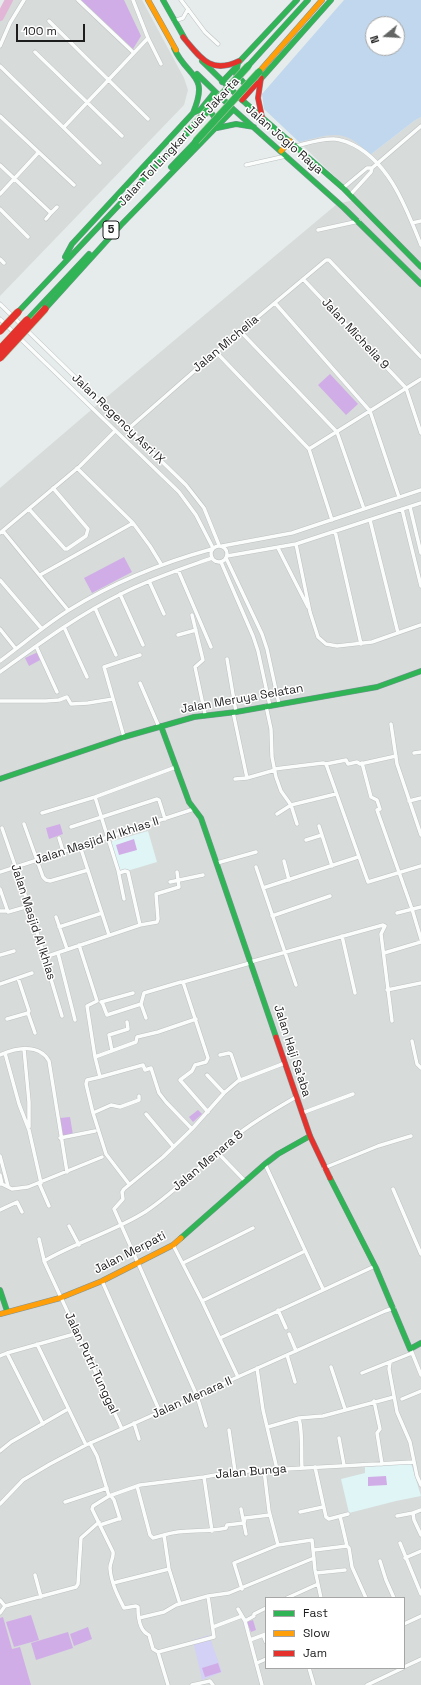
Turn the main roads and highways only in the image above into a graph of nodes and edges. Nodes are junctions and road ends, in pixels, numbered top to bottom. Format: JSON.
{"nodes":[{"id":1,"x":148,"y":0,"type":"edge"},
{"id":2,"x":163,"y":0,"type":"edge"},
{"id":3,"x":297,"y":0,"type":"edge"},
{"id":4,"x":308,"y":0,"type":"edge"},
{"id":5,"x":322,"y":0,"type":"edge"},
{"id":6,"x":331,"y":0,"type":"edge"},
{"id":7,"x":184,"y":37,"type":"junction"},
{"id":8,"x":174,"y":48,"type":"junction"},
{"id":9,"x":239,"y":63,"type":"junction"},
{"id":10,"x":260,"y":77,"type":"junction"},
{"id":11,"x":222,"y":82,"type":"junction"},
{"id":12,"x":214,"y":93,"type":"junction"},
{"id":13,"x":242,"y":100,"type":"junction"},
{"id":14,"x":201,"y":109,"type":"junction"},
{"id":15,"x":233,"y":110,"type":"junction"},
{"id":16,"x":193,"y":113,"type":"junction"},
{"id":17,"x":262,"y":117,"type":"junction"},
{"id":18,"x":254,"y":127,"type":"junction"},
{"id":19,"x":215,"y":129,"type":"junction"},
{"id":20,"x":290,"y":140,"type":"junction"},
{"id":21,"x":284,"y":154,"type":"junction"},
{"id":22,"x":421,"y":267,"type":"edge"},
{"id":23,"x":58,"y":269,"type":"junction"},
{"id":24,"x":421,"y":284,"type":"edge"},
{"id":25,"x":0,"y":331,"type":"edge"},
{"id":26,"x":0,"y":349,"type":"edge"},
{"id":27,"x":0,"y":358,"type":"edge"},
{"id":28,"x":421,"y":670,"type":"edge"},
{"id":29,"x":160,"y":726,"type":"junction"},
{"id":30,"x":0,"y":779,"type":"edge"},
{"id":31,"x":310,"y":1136,"type":"junction"},
{"id":32,"x":0,"y":1290,"type":"edge"},
{"id":33,"x":7,"y":1311,"type":"junction"},
{"id":34,"x":0,"y":1314,"type":"edge"},
{"id":35,"x":421,"y":1343,"type":"edge"}],
"edges":[{"from":1,"to":8,"type":"main road","name":"Jalan Joglo Raya"},
{"from":2,"to":7,"type":"main road","name":"Jalan Joglo Raya"},
{"from":3,"to":9,"type":"main road"},
{"from":4,"to":23,"type":"main road","name":"Jalan Tol Lingkar Luar Jakarta","number":"5","bridge":true},
{"from":5,"to":10,"type":"main road","name":"Jalan Tol Lingkar Luar Jakarta","number":"5"},
{"from":6,"to":10,"type":"main road"},
{"from":7,"to":9,"type":"main road"},
{"from":7,"to":11,"type":"main road","name":"Jalan Joglo Raya"},
{"from":8,"to":12,"type":"main road","name":"Jalan Joglo Raya"},
{"from":8,"to":16,"type":"main road"},
{"from":9,"to":10,"type":"main road"},
{"from":9,"to":11,"type":"main road"},
{"from":10,"to":13,"type":"main road"},
{"from":10,"to":17,"type":"main road"},
{"from":10,"to":26,"type":"main road","name":"Jalan Tol Lingkar Luar Jakarta","number":"5","bridge":true},
{"from":11,"to":13,"type":"main road","name":"Jalan Joglo Raya"},
{"from":12,"to":14,"type":"main road"},
{"from":12,"to":15,"type":"main road","name":"Jalan Joglo Raya"},
{"from":13,"to":17,"type":"main road","name":"Jalan Joglo Raya"},
{"from":14,"to":16,"type":"main road"},
{"from":14,"to":19,"type":"main road"},
{"from":15,"to":18,"type":"main road","name":"Jalan Joglo Raya"},
{"from":15,"to":19,"type":"main road"},
{"from":16,"to":23,"type":"main road"},
{"from":17,"to":20,"type":"main road","name":"Jalan Joglo Raya"},
{"from":18,"to":19,"type":"main road"},
{"from":18,"to":21,"type":"main road","name":"Jalan Joglo Raya"},
{"from":19,"to":27,"type":"main road","bridge":true},
{"from":20,"to":21,"type":"main road"},
{"from":20,"to":22,"type":"main road","name":"Jalan Joglo Raya"},
{"from":21,"to":24,"type":"main road","name":"Jalan Joglo Raya"},
{"from":23,"to":25,"type":"main road","name":"Jalan Tol Lingkar Luar Jakarta","number":"5","bridge":true},
{"from":28,"to":29,"type":"main road","name":"Jalan Meruya Selatan"},
{"from":29,"to":30,"type":"main road","name":"Jalan Meruya Selatan"},
{"from":29,"to":31,"type":"main road","name":"Jalan Haji Sa'aba"},
{"from":31,"to":33,"type":"main road","name":"Jalan Merpati"},
{"from":31,"to":35,"type":"main road","name":"Jalan Haji Sa'aba"},
{"from":32,"to":33,"type":"main road"},
{"from":33,"to":34,"type":"main road","name":"Jalan Merpati"}]}
